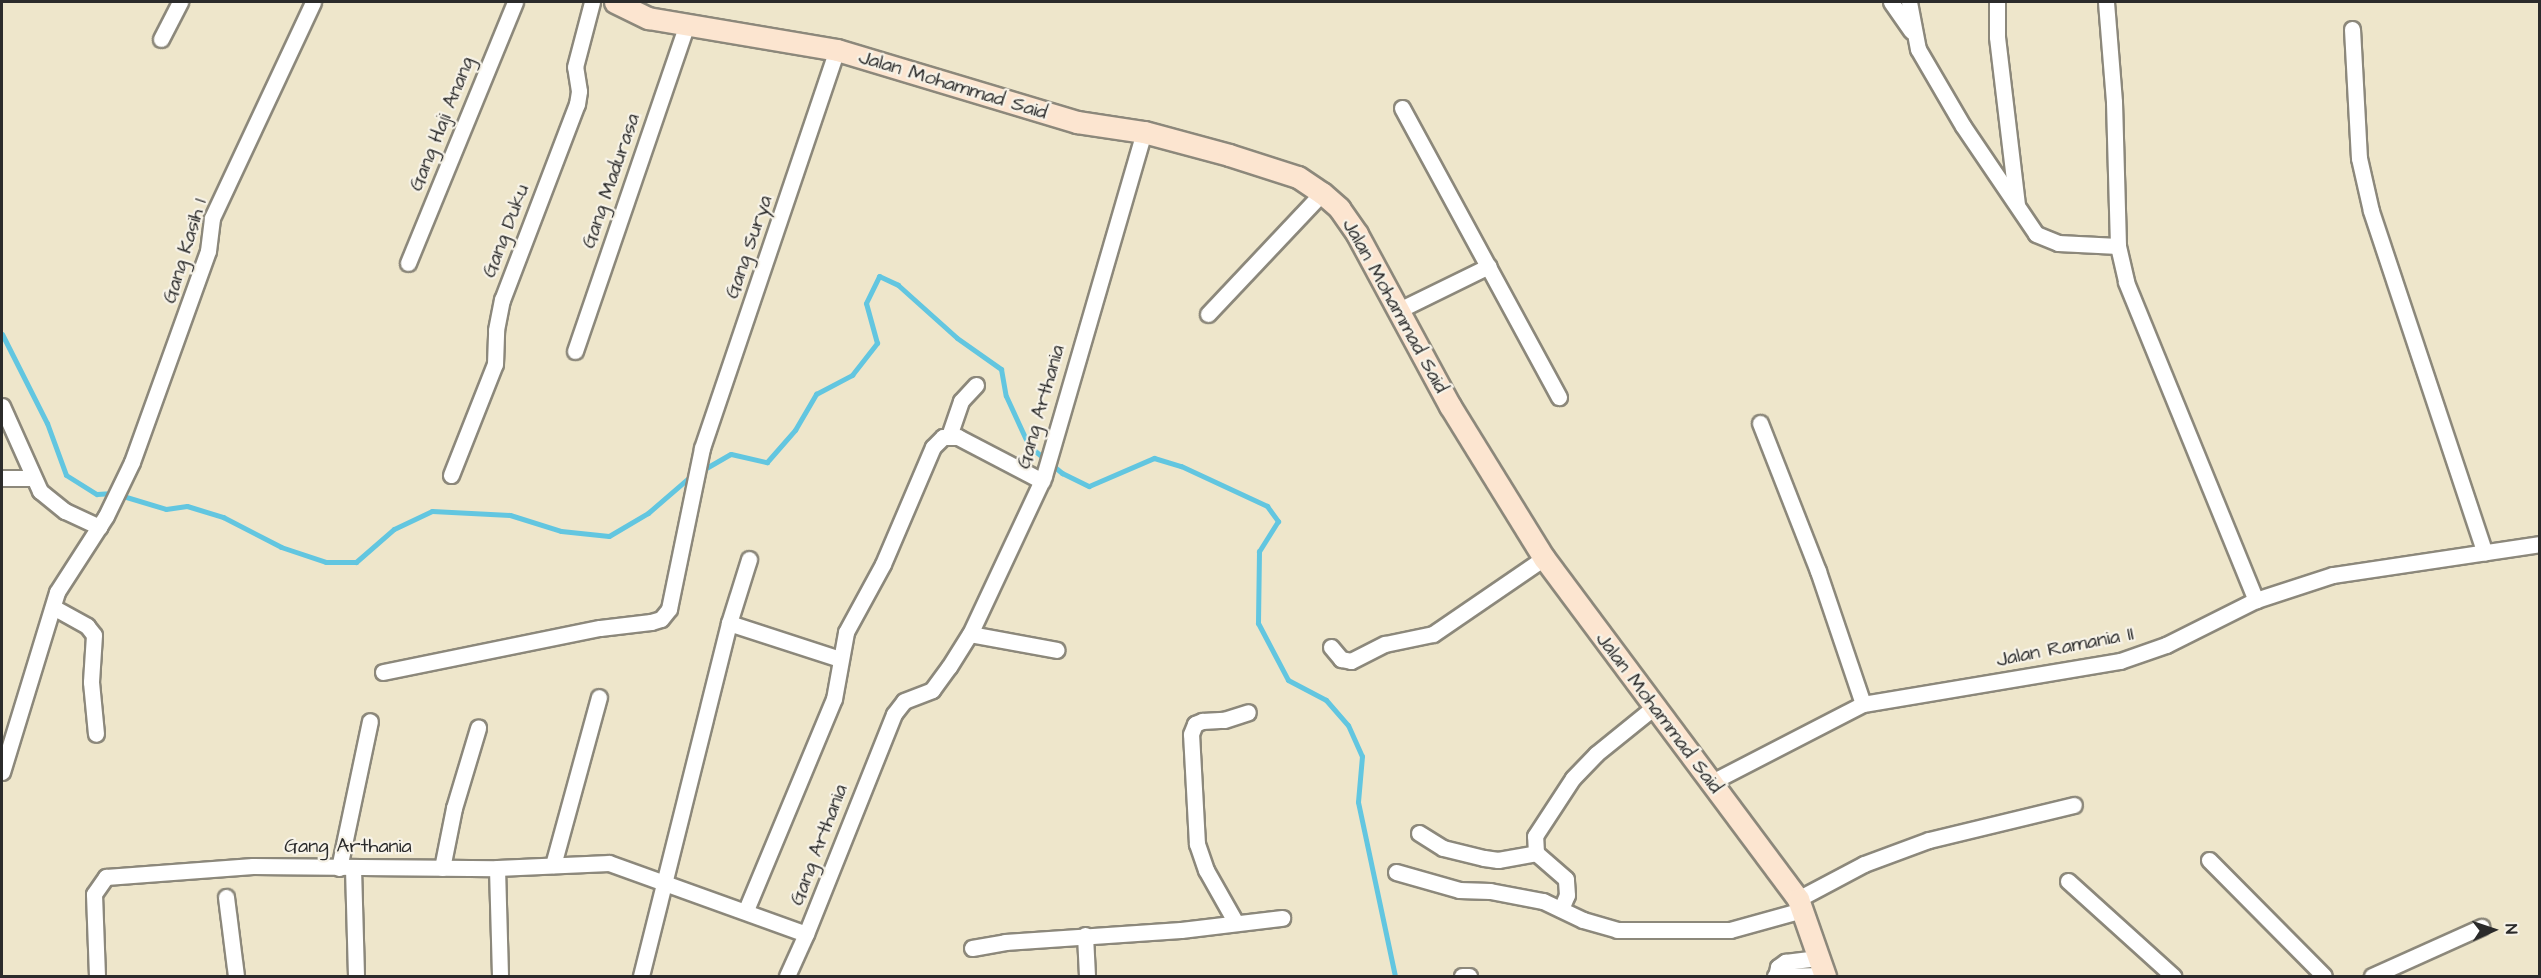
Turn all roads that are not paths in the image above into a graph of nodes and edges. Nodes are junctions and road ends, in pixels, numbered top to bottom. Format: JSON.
{"nodes":[{"id":1,"x":180,"y":2,"type":"edge"},
{"id":2,"x":313,"y":2,"type":"edge"},
{"id":3,"x":515,"y":2,"type":"edge"},
{"id":4,"x":592,"y":2,"type":"edge"},
{"id":5,"x":1891,"y":2,"type":"edge"},
{"id":6,"x":1909,"y":2,"type":"edge"},
{"id":7,"x":1997,"y":2,"type":"edge"},
{"id":8,"x":2106,"y":2,"type":"edge"},
{"id":9,"x":624,"y":4,"type":"edge"},
{"id":10,"x":686,"y":26,"type":"junction"},
{"id":11,"x":2352,"y":29,"type":"dead end"},
{"id":12,"x":1913,"y":35,"type":"junction"},
{"id":13,"x":161,"y":39,"type":"dead end"},
{"id":14,"x":837,"y":50,"type":"junction"},
{"id":15,"x":1402,"y":108,"type":"dead end"},
{"id":16,"x":1144,"y":132,"type":"junction"},
{"id":17,"x":1322,"y":193,"type":"junction"},
{"id":18,"x":2017,"y":207,"type":"junction"},
{"id":19,"x":2118,"y":246,"type":"junction"},
{"id":20,"x":408,"y":263,"type":"dead end"},
{"id":21,"x":1489,"y":266,"type":"junction"},
{"id":22,"x":1397,"y":311,"type":"junction"},
{"id":23,"x":1208,"y":314,"type":"dead end"},
{"id":24,"x":575,"y":351,"type":"dead end"},
{"id":25,"x":976,"y":385,"type":"dead end"},
{"id":26,"x":1558,"y":396,"type":"dead end"},
{"id":27,"x":2,"y":406,"type":"edge"},
{"id":28,"x":1760,"y":423,"type":"dead end"},
{"id":29,"x":949,"y":436,"type":"junction"},
{"id":30,"x":451,"y":475,"type":"dead end"},
{"id":31,"x":2,"y":478,"type":"edge"},
{"id":32,"x":33,"y":478,"type":"junction"},
{"id":33,"x":1043,"y":479,"type":"junction"},
{"id":34,"x":102,"y":522,"type":"junction"},
{"id":35,"x":2540,"y":544,"type":"edge"},
{"id":36,"x":2485,"y":553,"type":"junction"},
{"id":37,"x":1544,"y":558,"type":"junction"},
{"id":38,"x":749,"y":559,"type":"dead end"},
{"id":39,"x":2256,"y":600,"type":"junction"},
{"id":40,"x":53,"y":607,"type":"junction"},
{"id":41,"x":729,"y":623,"type":"junction"},
{"id":42,"x":970,"y":634,"type":"junction"},
{"id":43,"x":1331,"y":647,"type":"dead end"},
{"id":44,"x":1057,"y":650,"type":"dead end"},
{"id":45,"x":840,"y":659,"type":"junction"},
{"id":46,"x":383,"y":672,"type":"dead end"},
{"id":47,"x":599,"y":697,"type":"dead end"},
{"id":48,"x":1863,"y":704,"type":"junction"},
{"id":49,"x":1654,"y":707,"type":"junction"},
{"id":50,"x":1248,"y":712,"type":"dead end"},
{"id":51,"x":370,"y":722,"type":"dead end"},
{"id":52,"x":478,"y":728,"type":"dead end"},
{"id":53,"x":96,"y":734,"type":"dead end"},
{"id":54,"x":2,"y":772,"type":"edge"},
{"id":55,"x":1710,"y":783,"type":"junction"},
{"id":56,"x":2074,"y":805,"type":"dead end"},
{"id":57,"x":1419,"y":833,"type":"dead end"},
{"id":58,"x":1536,"y":853,"type":"junction"},
{"id":59,"x":2209,"y":860,"type":"dead end"},
{"id":60,"x":553,"y":865,"type":"junction"},
{"id":61,"x":346,"y":868,"type":"junction"},
{"id":62,"x":442,"y":868,"type":"junction"},
{"id":63,"x":497,"y":868,"type":"junction"},
{"id":64,"x":1396,"y":872,"type":"dead end"},
{"id":65,"x":666,"y":881,"type":"junction"},
{"id":66,"x":2068,"y":881,"type":"dead end"},
{"id":67,"x":226,"y":897,"type":"dead end"},
{"id":68,"x":1800,"y":904,"type":"junction"},
{"id":69,"x":1561,"y":909,"type":"junction"},
{"id":70,"x":746,"y":910,"type":"junction"},
{"id":71,"x":1282,"y":918,"type":"dead end"},
{"id":72,"x":1236,"y":923,"type":"junction"},
{"id":73,"x":2481,"y":927,"type":"dead end"},
{"id":74,"x":806,"y":934,"type":"junction"},
{"id":75,"x":1085,"y":935,"type":"junction"},
{"id":76,"x":972,"y":948,"type":"dead end"},
{"id":77,"x":1823,"y":970,"type":"edge"},
{"id":78,"x":2392,"y":973,"type":"edge"},
{"id":79,"x":97,"y":976,"type":"edge"},
{"id":80,"x":236,"y":976,"type":"edge"},
{"id":81,"x":356,"y":976,"type":"edge"},
{"id":82,"x":500,"y":976,"type":"edge"},
{"id":83,"x":641,"y":976,"type":"edge"},
{"id":84,"x":787,"y":976,"type":"edge"},
{"id":85,"x":1087,"y":976,"type":"edge"},
{"id":86,"x":1462,"y":976,"type":"edge"},
{"id":87,"x":1469,"y":976,"type":"edge"},
{"id":88,"x":1775,"y":976,"type":"edge"},
{"id":89,"x":2173,"y":976,"type":"edge"},
{"id":90,"x":2324,"y":976,"type":"edge"},
{"id":91,"x":2372,"y":976,"type":"edge"}],
"edges":[{"from":1,"to":13,"type":"street"},
{"from":2,"to":34,"type":"street","name":"Gang Kasih 1"},
{"from":3,"to":20,"type":"street","name":"Gang Haji Anang"},
{"from":4,"to":30,"type":"street","name":"Gang Duku"},
{"from":5,"to":12,"type":"street"},
{"from":6,"to":12,"type":"street"},
{"from":7,"to":18,"type":"street"},
{"from":8,"to":19,"type":"street"},
{"from":9,"to":10,"type":"street","name":"Jalan Mohammad Said"},
{"from":10,"to":14,"type":"street","name":"Jalan Mohammad Said"},
{"from":10,"to":24,"type":"street","name":"Gang Madurasa"},
{"from":11,"to":36,"type":"street"},
{"from":12,"to":18,"type":"street"},
{"from":14,"to":16,"type":"street","name":"Jalan Mohammad Said"},
{"from":14,"to":46,"type":"street","name":"Gang Surya"},
{"from":15,"to":21,"type":"street"},
{"from":16,"to":17,"type":"street","name":"Jalan Mohammad Said"},
{"from":16,"to":33,"type":"street","name":"Gang Arthania"},
{"from":17,"to":22,"type":"street","name":"Jalan Mohammad Said"},
{"from":17,"to":23,"type":"street"},
{"from":18,"to":19,"type":"street"},
{"from":19,"to":39,"type":"street"},
{"from":21,"to":22,"type":"street"},
{"from":21,"to":26,"type":"street"},
{"from":22,"to":37,"type":"street","name":"Jalan Mohammad Said"},
{"from":25,"to":29,"type":"street"},
{"from":27,"to":32,"type":"street"},
{"from":28,"to":48,"type":"street"},
{"from":29,"to":33,"type":"street"},
{"from":29,"to":45,"type":"street"},
{"from":31,"to":32,"type":"street"},
{"from":32,"to":34,"type":"street"},
{"from":33,"to":42,"type":"street","name":"Gang Arthania"},
{"from":34,"to":40,"type":"street","name":"Gang Kasih 1"},
{"from":35,"to":36,"type":"street","name":"Jalan Ramania II"},
{"from":36,"to":39,"type":"street","name":"Jalan Ramania II"},
{"from":37,"to":43,"type":"street"},
{"from":37,"to":49,"type":"street","name":"Jalan Mohammad Said"},
{"from":38,"to":41,"type":"street"},
{"from":39,"to":48,"type":"street","name":"Jalan Ramania II"},
{"from":40,"to":53,"type":"street"},
{"from":40,"to":54,"type":"street","name":"Gang Kasih 1"},
{"from":41,"to":45,"type":"street"},
{"from":41,"to":65,"type":"street"},
{"from":42,"to":44,"type":"street"},
{"from":42,"to":74,"type":"street","name":"Gang Arthania"},
{"from":45,"to":70,"type":"street"},
{"from":47,"to":60,"type":"street"},
{"from":48,"to":55,"type":"street","name":"Jalan Ramania II"},
{"from":49,"to":55,"type":"street","name":"Jalan Mohammad Said"},
{"from":49,"to":58,"type":"street"},
{"from":50,"to":72,"type":"street"},
{"from":51,"to":61,"type":"street"},
{"from":52,"to":62,"type":"street"},
{"from":55,"to":68,"type":"street","name":"Jalan Mohammad Said"},
{"from":56,"to":68,"type":"street"},
{"from":57,"to":58,"type":"street"},
{"from":58,"to":69,"type":"street"},
{"from":59,"to":90,"type":"street"},
{"from":60,"to":63,"type":"street","name":"Gang Arthania"},
{"from":60,"to":65,"type":"street","name":"Gang Arthania"},
{"from":61,"to":62,"type":"street","name":"Gang Arthania"},
{"from":61,"to":79,"type":"street","name":"Gang Arthania"},
{"from":61,"to":81,"type":"street"},
{"from":62,"to":63,"type":"street","name":"Gang Arthania"},
{"from":63,"to":82,"type":"street"},
{"from":64,"to":69,"type":"street"},
{"from":65,"to":70,"type":"street","name":"Gang Arthania"},
{"from":65,"to":83,"type":"street"},
{"from":66,"to":89,"type":"street"},
{"from":67,"to":80,"type":"street"},
{"from":68,"to":69,"type":"street"},
{"from":68,"to":77,"type":"street","name":"Jalan Mohammad Said"},
{"from":70,"to":74,"type":"street","name":"Gang Arthania"},
{"from":71,"to":72,"type":"street"},
{"from":72,"to":75,"type":"street"},
{"from":73,"to":78,"type":"street"},
{"from":74,"to":84,"type":"street"},
{"from":75,"to":76,"type":"street"},
{"from":75,"to":85,"type":"street"},
{"from":77,"to":88,"type":"street"},
{"from":78,"to":91,"type":"street"},
{"from":86,"to":87,"type":"street"}]}
